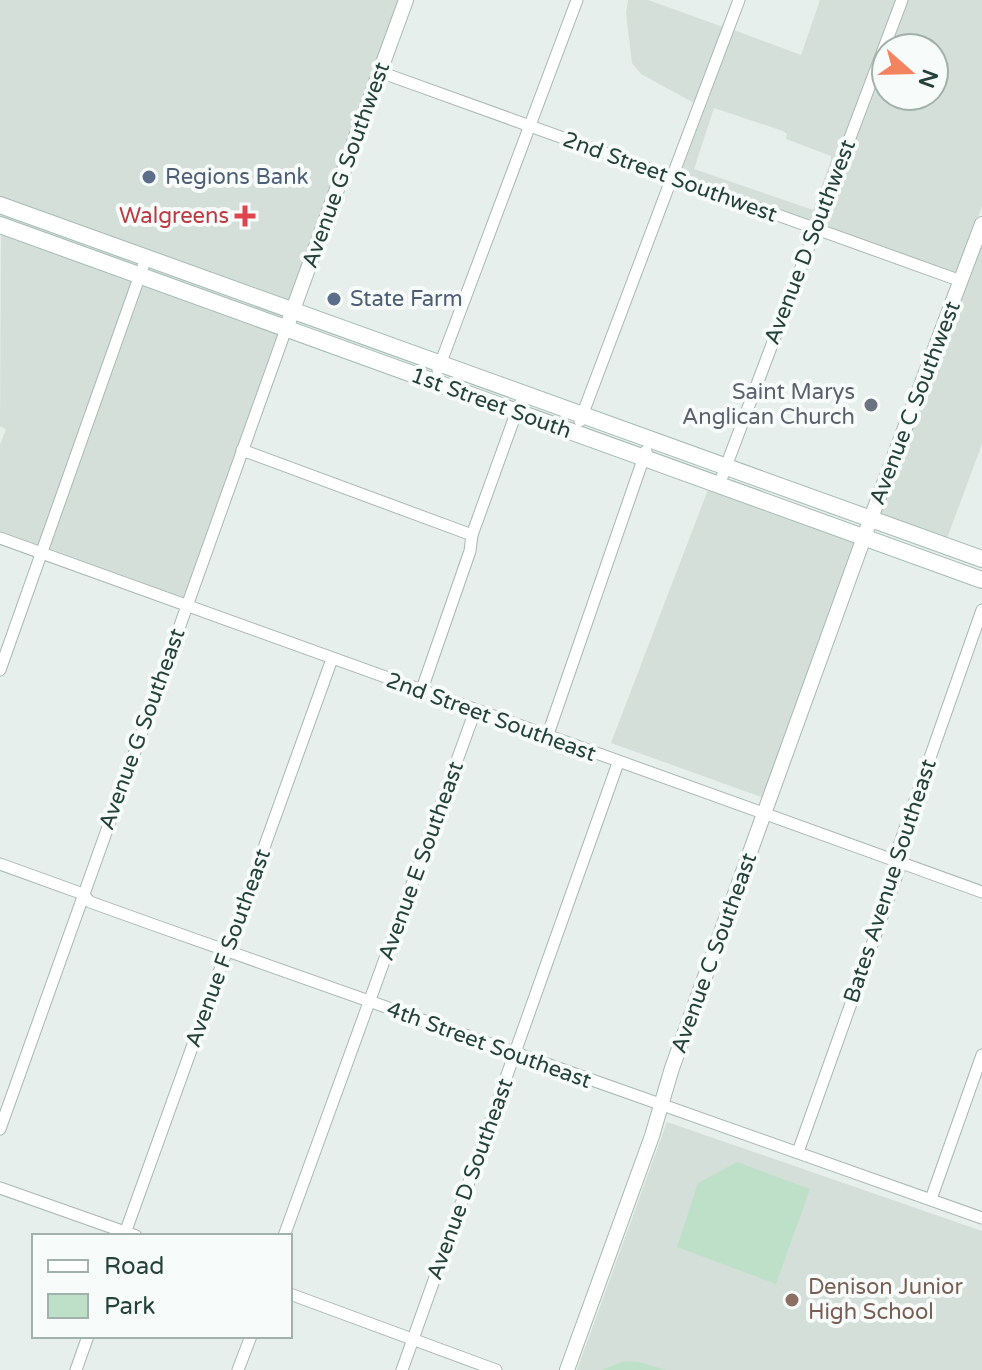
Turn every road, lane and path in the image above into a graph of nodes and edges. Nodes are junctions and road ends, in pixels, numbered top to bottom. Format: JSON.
{"nodes":[{"id":1,"x":406,"y":0,"type":"edge"},
{"id":2,"x":577,"y":0,"type":"edge"},
{"id":3,"x":739,"y":0,"type":"edge"},
{"id":4,"x":902,"y":0,"type":"edge"},
{"id":5,"x":380,"y":72,"type":"junction"},
{"id":6,"x":530,"y":127,"type":"junction"},
{"id":7,"x":673,"y":178,"type":"junction"},
{"id":8,"x":1,"y":208,"type":"edge"},
{"id":9,"x":982,"y":224,"type":"edge"},
{"id":10,"x":0,"y":225,"type":"edge"},
{"id":11,"x":815,"y":229,"type":"junction"},
{"id":12,"x":146,"y":258,"type":"junction"},
{"id":13,"x":140,"y":277,"type":"junction"},
{"id":14,"x":961,"y":281,"type":"junction"},
{"id":15,"x":293,"y":310,"type":"junction"},
{"id":16,"x":286,"y":329,"type":"junction"},
{"id":17,"x":441,"y":363,"type":"junction"},
{"id":18,"x":435,"y":383,"type":"junction"},
{"id":19,"x":524,"y":393,"type":"junction"},
{"id":20,"x":517,"y":412,"type":"junction"},
{"id":21,"x":582,"y":414,"type":"junction"},
{"id":22,"x":576,"y":433,"type":"junction"},
{"id":23,"x":650,"y":439,"type":"junction"},
{"id":24,"x":242,"y":450,"type":"junction"},
{"id":25,"x":644,"y":458,"type":"junction"},
{"id":26,"x":727,"y":465,"type":"junction"},
{"id":27,"x":719,"y":485,"type":"junction"},
{"id":28,"x":871,"y":518,"type":"junction"},
{"id":29,"x":472,"y":535,"type":"junction"},
{"id":30,"x":865,"y":537,"type":"junction"},
{"id":31,"x":0,"y":538,"type":"edge"},
{"id":32,"x":42,"y":553,"type":"junction"},
{"id":33,"x":982,"y":559,"type":"edge"},
{"id":34,"x":982,"y":579,"type":"edge"},
{"id":35,"x":187,"y":606,"type":"junction"},
{"id":36,"x":982,"y":610,"type":"edge"},
{"id":37,"x":332,"y":659,"type":"junction"},
{"id":38,"x":0,"y":670,"type":"edge"},
{"id":39,"x":421,"y":692,"type":"junction"},
{"id":40,"x":475,"y":711,"type":"junction"},
{"id":41,"x":547,"y":737,"type":"junction"},
{"id":42,"x":618,"y":763,"type":"junction"},
{"id":43,"x":764,"y":815,"type":"junction"},
{"id":44,"x":894,"y":860,"type":"junction"},
{"id":45,"x":0,"y":864,"type":"edge"},
{"id":46,"x":982,"y":892,"type":"edge"},
{"id":47,"x":83,"y":894,"type":"junction"},
{"id":48,"x":227,"y":951,"type":"junction"},
{"id":49,"x":370,"y":1003,"type":"junction"},
{"id":50,"x":515,"y":1054,"type":"junction"},
{"id":51,"x":982,"y":1055,"type":"edge"},
{"id":52,"x":661,"y":1105,"type":"junction"},
{"id":53,"x":0,"y":1129,"type":"edge"},
{"id":54,"x":798,"y":1152,"type":"junction"},
{"id":55,"x":0,"y":1188,"type":"edge"},
{"id":56,"x":931,"y":1199,"type":"junction"},
{"id":57,"x":982,"y":1218,"type":"edge"},
{"id":58,"x":126,"y":1234,"type":"edge"},
{"id":59,"x":129,"y":1234,"type":"edge"},
{"id":60,"x":285,"y":1234,"type":"edge"},
{"id":61,"x":292,"y":1295,"type":"edge"},
{"id":62,"x":87,"y":1338,"type":"edge"},
{"id":63,"x":250,"y":1338,"type":"edge"},
{"id":64,"x":414,"y":1340,"type":"junction"},
{"id":65,"x":76,"y":1370,"type":"edge"},
{"id":66,"x":238,"y":1370,"type":"edge"},
{"id":67,"x":402,"y":1370,"type":"edge"},
{"id":68,"x":496,"y":1370,"type":"edge"},
{"id":69,"x":567,"y":1370,"type":"edge"}],
"edges":[{"from":1,"to":5,"type":"street","name":"Avenue G Southwest"},
{"from":2,"to":6,"type":"street"},
{"from":3,"to":7,"type":"street"},
{"from":4,"to":11,"type":"street","name":"Avenue D Southwest"},
{"from":5,"to":6,"type":"street","name":"2nd Street Southwest"},
{"from":5,"to":15,"type":"street","name":"Avenue G Southwest"},
{"from":6,"to":7,"type":"street","name":"2nd Street Southwest"},
{"from":6,"to":17,"type":"street"},
{"from":7,"to":11,"type":"street","name":"2nd Street Southwest"},
{"from":7,"to":21,"type":"street"},
{"from":8,"to":12,"type":"main road","name":"1st Street South"},
{"from":9,"to":14,"type":"street","name":"Avenue C Southwest"},
{"from":10,"to":13,"type":"main road","name":"1st Street South"},
{"from":11,"to":14,"type":"street","name":"2nd Street Southwest"},
{"from":11,"to":26,"type":"street","name":"Avenue D Southwest"},
{"from":12,"to":13,"type":"street"},
{"from":12,"to":15,"type":"main road","name":"1st Street South"},
{"from":13,"to":16,"type":"main road","name":"1st Street South"},
{"from":13,"to":32,"type":"street"},
{"from":14,"to":28,"type":"street","name":"Avenue C Southwest"},
{"from":15,"to":16,"type":"street","name":"Avenue G Southwest"},
{"from":15,"to":17,"type":"main road","name":"1st Street South"},
{"from":16,"to":18,"type":"main road","name":"1st Street South"},
{"from":16,"to":24,"type":"street","name":"Avenue G Southeast"},
{"from":17,"to":18,"type":"street"},
{"from":17,"to":19,"type":"main road","name":"1st Street South"},
{"from":18,"to":20,"type":"main road","name":"1st Street South"},
{"from":19,"to":20,"type":"street"},
{"from":19,"to":21,"type":"main road","name":"1st Street South"},
{"from":20,"to":22,"type":"main road","name":"1st Street South"},
{"from":20,"to":29,"type":"street"},
{"from":21,"to":22,"type":"street"},
{"from":21,"to":23,"type":"main road","name":"1st Street South"},
{"from":22,"to":25,"type":"main road","name":"1st Street South"},
{"from":23,"to":25,"type":"street"},
{"from":23,"to":26,"type":"main road","name":"1st Street South"},
{"from":24,"to":29,"type":"street"},
{"from":24,"to":35,"type":"street","name":"Avenue G Southeast"},
{"from":25,"to":27,"type":"main road","name":"1st Street South"},
{"from":25,"to":41,"type":"street"},
{"from":26,"to":27,"type":"street","name":"Avenue D Southwest"},
{"from":26,"to":28,"type":"main road","name":"1st Street South"},
{"from":27,"to":30,"type":"main road","name":"1st Street South"},
{"from":28,"to":30,"type":"street","name":"Avenue C Southwest"},
{"from":28,"to":33,"type":"main road","name":"1st Street South"},
{"from":29,"to":39,"type":"street"},
{"from":30,"to":34,"type":"main road","name":"1st Street South"},
{"from":30,"to":43,"type":"street","name":"Avenue C Southeast"},
{"from":31,"to":32,"type":"street","name":"2nd Street Southeast"},
{"from":32,"to":35,"type":"street","name":"2nd Street Southeast"},
{"from":32,"to":38,"type":"street"},
{"from":35,"to":37,"type":"street","name":"2nd Street Southeast"},
{"from":35,"to":47,"type":"street","name":"Avenue G Southeast"},
{"from":36,"to":44,"type":"street","name":"Bates Avenue Southeast"},
{"from":37,"to":39,"type":"street","name":"2nd Street Southeast"},
{"from":37,"to":48,"type":"street","name":"Avenue F Southeast"},
{"from":39,"to":40,"type":"street","name":"2nd Street Southeast"},
{"from":40,"to":41,"type":"street","name":"2nd Street Southeast"},
{"from":40,"to":49,"type":"street","name":"Avenue E Southeast"},
{"from":41,"to":42,"type":"street","name":"2nd Street Southeast"},
{"from":42,"to":43,"type":"street","name":"2nd Street Southeast"},
{"from":42,"to":50,"type":"street","name":"Avenue D Southeast"},
{"from":43,"to":44,"type":"street","name":"2nd Street Southeast"},
{"from":43,"to":52,"type":"street","name":"Avenue C Southeast"},
{"from":44,"to":46,"type":"street","name":"2nd Street Southeast"},
{"from":44,"to":54,"type":"street","name":"Bates Avenue Southeast"},
{"from":45,"to":47,"type":"street","name":"4th Street Southeast"},
{"from":47,"to":48,"type":"street","name":"4th Street Southeast"},
{"from":47,"to":53,"type":"street","name":"Avenue G Southeast"},
{"from":48,"to":49,"type":"street","name":"4th Street Southeast"},
{"from":48,"to":59,"type":"street","name":"Avenue F Southeast"},
{"from":49,"to":50,"type":"street","name":"4th Street Southeast"},
{"from":49,"to":60,"type":"street","name":"Avenue E Southeast"},
{"from":50,"to":52,"type":"street","name":"4th Street Southeast"},
{"from":50,"to":64,"type":"street","name":"Avenue D Southeast"},
{"from":51,"to":56,"type":"street"},
{"from":52,"to":54,"type":"street","name":"4th Street Southeast"},
{"from":52,"to":69,"type":"street","name":"Avenue C Southeast"},
{"from":54,"to":56,"type":"street","name":"4th Street Southeast"},
{"from":55,"to":58,"type":"street"},
{"from":56,"to":57,"type":"street","name":"4th Street Southeast"},
{"from":61,"to":64,"type":"street"},
{"from":62,"to":65,"type":"street"},
{"from":63,"to":66,"type":"street"},
{"from":64,"to":67,"type":"street","name":"Avenue D Southeast"},
{"from":64,"to":68,"type":"street"}]}
